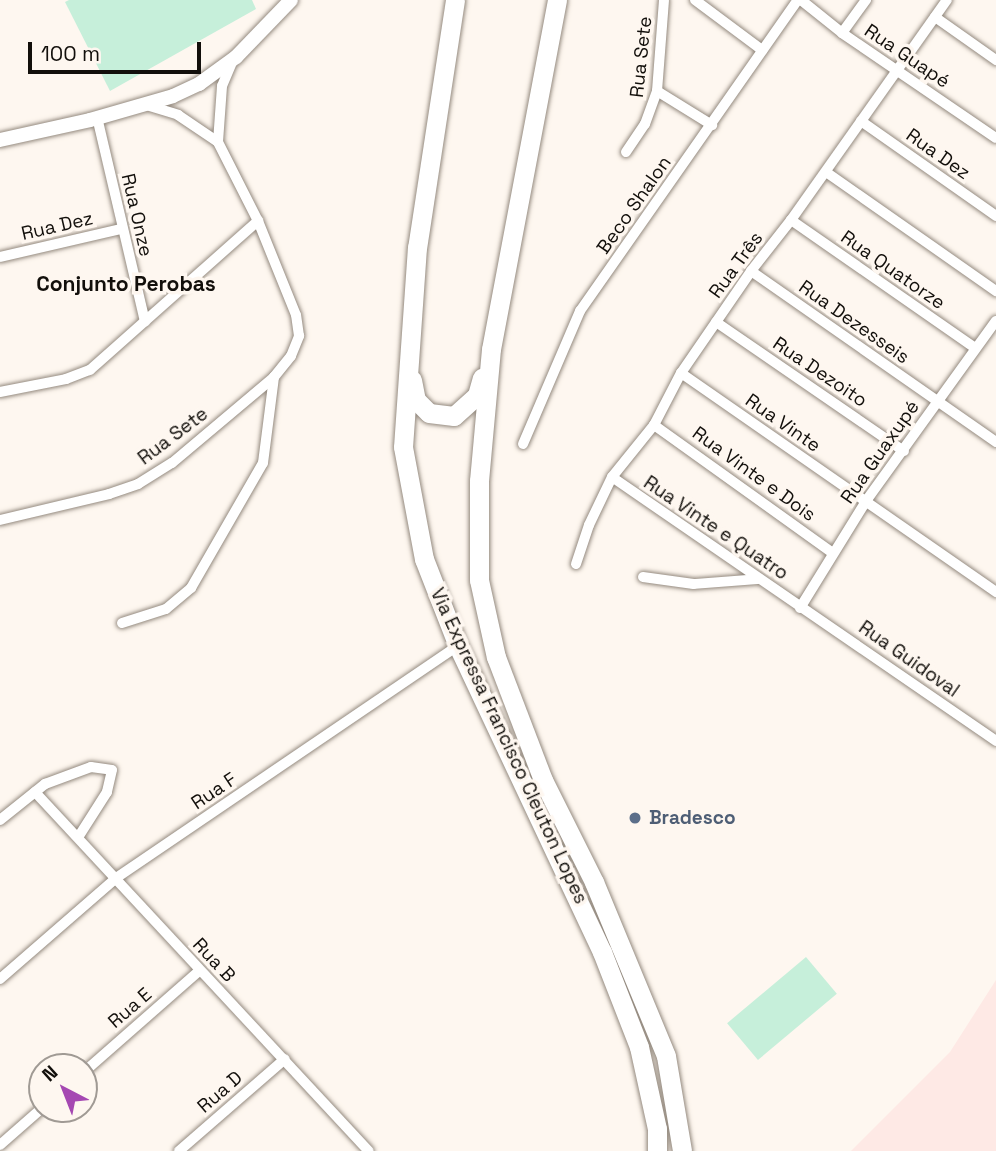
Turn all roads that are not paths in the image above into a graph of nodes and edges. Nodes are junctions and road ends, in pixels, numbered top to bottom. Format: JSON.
{"nodes":[{"id":1,"x":291,"y":0,"type":"edge"},
{"id":2,"x":456,"y":0,"type":"edge"},
{"id":3,"x":557,"y":0,"type":"edge"},
{"id":4,"x":664,"y":0,"type":"edge"},
{"id":5,"x":695,"y":0,"type":"edge"},
{"id":6,"x":800,"y":0,"type":"edge"},
{"id":7,"x":866,"y":0,"type":"edge"},
{"id":8,"x":947,"y":0,"type":"edge"},
{"id":9,"x":935,"y":17,"type":"junction"},
{"id":10,"x":842,"y":33,"type":"junction"},
{"id":11,"x":762,"y":50,"type":"junction"},
{"id":12,"x":236,"y":57,"type":"junction"},
{"id":13,"x":996,"y":60,"type":"edge"},
{"id":14,"x":897,"y":70,"type":"junction"},
{"id":15,"x":657,"y":91,"type":"junction"},
{"id":16,"x":143,"y":104,"type":"junction"},
{"id":17,"x":97,"y":117,"type":"junction"},
{"id":18,"x":861,"y":121,"type":"junction"},
{"id":19,"x":712,"y":125,"type":"junction"},
{"id":20,"x":0,"y":134,"type":"edge"},
{"id":21,"x":996,"y":138,"type":"edge"},
{"id":22,"x":0,"y":140,"type":"edge"},
{"id":23,"x":218,"y":142,"type":"junction"},
{"id":24,"x":626,"y":152,"type":"dead end"},
{"id":25,"x":826,"y":172,"type":"junction"},
{"id":26,"x":996,"y":216,"type":"edge"},
{"id":27,"x":791,"y":220,"type":"junction"},
{"id":28,"x":258,"y":221,"type":"junction"},
{"id":29,"x":121,"y":229,"type":"junction"},
{"id":30,"x":0,"y":257,"type":"edge"},
{"id":31,"x":751,"y":271,"type":"junction"},
{"id":32,"x":996,"y":291,"type":"edge"},
{"id":33,"x":145,"y":321,"type":"junction"},
{"id":34,"x":996,"y":321,"type":"edge"},
{"id":35,"x":716,"y":322,"type":"junction"},
{"id":36,"x":975,"y":348,"type":"junction"},
{"id":37,"x":491,"y":349,"type":"junction"},
{"id":38,"x":409,"y":362,"type":"junction"},
{"id":39,"x":681,"y":373,"type":"junction"},
{"id":40,"x":274,"y":377,"type":"junction"},
{"id":41,"x":0,"y":391,"type":"edge"},
{"id":42,"x":938,"y":401,"type":"junction"},
{"id":43,"x":654,"y":425,"type":"junction"},
{"id":44,"x":996,"y":442,"type":"edge"},
{"id":45,"x":523,"y":444,"type":"dead end"},
{"id":46,"x":904,"y":451,"type":"junction"},
{"id":47,"x":612,"y":477,"type":"junction"},
{"id":48,"x":866,"y":501,"type":"junction"},
{"id":49,"x":0,"y":520,"type":"edge"},
{"id":50,"x":833,"y":553,"type":"junction"},
{"id":51,"x":576,"y":564,"type":"dead end"},
{"id":52,"x":643,"y":577,"type":"dead end"},
{"id":53,"x":760,"y":579,"type":"junction"},
{"id":54,"x":996,"y":592,"type":"edge"},
{"id":55,"x":800,"y":608,"type":"junction"},
{"id":56,"x":122,"y":623,"type":"dead end"},
{"id":57,"x":458,"y":646,"type":"junction"},
{"id":58,"x":996,"y":727,"type":"edge"},
{"id":59,"x":992,"y":739,"type":"edge"},
{"id":60,"x":35,"y":792,"type":"junction"},
{"id":61,"x":0,"y":821,"type":"edge"},
{"id":62,"x":79,"y":836,"type":"junction"},
{"id":63,"x":116,"y":878,"type":"junction"},
{"id":64,"x":199,"y":971,"type":"junction"},
{"id":65,"x":0,"y":979,"type":"edge"},
{"id":66,"x":285,"y":1059,"type":"junction"},
{"id":67,"x":98,"y":1060,"type":"edge"},
{"id":68,"x":28,"y":1120,"type":"edge"},
{"id":69,"x":0,"y":1145,"type":"edge"},
{"id":70,"x":179,"y":1151,"type":"edge"},
{"id":71,"x":369,"y":1151,"type":"edge"},
{"id":72,"x":657,"y":1151,"type":"edge"},
{"id":73,"x":682,"y":1151,"type":"edge"}],
"edges":[{"from":1,"to":12,"type":"street"},
{"from":2,"to":38,"type":"highway","name":"Via Expressa Francisco Cleuton Lopes"},
{"from":3,"to":37,"type":"highway","name":"Via Expressa Francisco Cleuton Lopes"},
{"from":4,"to":15,"type":"street","name":"Rua Sete"},
{"from":5,"to":11,"type":"street"},
{"from":6,"to":10,"type":"street","name":"Rua Guapé"},
{"from":6,"to":11,"type":"street","name":"Beco Shalon"},
{"from":7,"to":10,"type":"street"},
{"from":8,"to":9,"type":"street","name":"Rua Três"},
{"from":9,"to":13,"type":"street"},
{"from":9,"to":14,"type":"street","name":"Rua Três"},
{"from":10,"to":14,"type":"street","name":"Rua Guapé"},
{"from":11,"to":19,"type":"street","name":"Beco Shalon"},
{"from":12,"to":16,"type":"street"},
{"from":12,"to":23,"type":"street"},
{"from":14,"to":18,"type":"street","name":"Rua Três"},
{"from":14,"to":21,"type":"street","name":"Rua Guapé"},
{"from":15,"to":19,"type":"street"},
{"from":15,"to":24,"type":"street","name":"Rua Sete"},
{"from":16,"to":17,"type":"street"},
{"from":16,"to":23,"type":"street"},
{"from":17,"to":20,"type":"street"},
{"from":17,"to":22,"type":"street"},
{"from":17,"to":29,"type":"street","name":"Rua Onze"},
{"from":18,"to":25,"type":"street","name":"Rua Três"},
{"from":18,"to":26,"type":"street","name":"Rua Dez"},
{"from":19,"to":45,"type":"street","name":"Beco Shalon"},
{"from":23,"to":28,"type":"street","name":"Rua Sete"},
{"from":25,"to":27,"type":"street","name":"Rua Três"},
{"from":25,"to":32,"type":"street"},
{"from":27,"to":31,"type":"street","name":"Rua Três"},
{"from":27,"to":36,"type":"street","name":"Rua Quatorze"},
{"from":28,"to":33,"type":"street"},
{"from":28,"to":40,"type":"street","name":"Rua Sete"},
{"from":29,"to":30,"type":"street","name":"Rua Dez"},
{"from":29,"to":33,"type":"street","name":"Rua Onze"},
{"from":31,"to":35,"type":"street","name":"Rua Três"},
{"from":31,"to":42,"type":"street","name":"Rua Dezesseis"},
{"from":33,"to":41,"type":"street"},
{"from":34,"to":36,"type":"street","name":"Rua Guaxupé"},
{"from":35,"to":39,"type":"street","name":"Rua Três"},
{"from":35,"to":46,"type":"street","name":"Rua Dezoito"},
{"from":36,"to":42,"type":"street","name":"Rua Guaxupé"},
{"from":37,"to":38,"type":"highway"},
{"from":37,"to":73,"type":"highway","name":"Via Expressa Francisco Cleuton Lopes"},
{"from":38,"to":57,"type":"highway","name":"Via Expressa Francisco Cleuton Lopes"},
{"from":39,"to":43,"type":"street","name":"Rua Três"},
{"from":39,"to":48,"type":"street","name":"Rua Vinte"},
{"from":40,"to":49,"type":"street","name":"Rua Sete"},
{"from":40,"to":56,"type":"street","name":"Rua Sete"},
{"from":42,"to":44,"type":"street","name":"Rua Dezesseis"},
{"from":42,"to":46,"type":"street","name":"Rua Guaxupé"},
{"from":43,"to":47,"type":"street","name":"Rua Três"},
{"from":43,"to":50,"type":"street","name":"Rua Vinte e Dois"},
{"from":46,"to":48,"type":"street","name":"Rua Guaxupé"},
{"from":47,"to":51,"type":"street","name":"Rua Três"},
{"from":47,"to":53,"type":"street","name":"Rua Vinte e Quatro"},
{"from":48,"to":50,"type":"street","name":"Rua Guaxupé"},
{"from":48,"to":54,"type":"street","name":"Rua Vinte"},
{"from":50,"to":55,"type":"street","name":"Rua Guaxupé"},
{"from":52,"to":53,"type":"street"},
{"from":53,"to":55,"type":"street","name":"Rua Vinte e Quatro"},
{"from":55,"to":59,"type":"street","name":"Rua Guidoval"},
{"from":57,"to":63,"type":"street","name":"Rua F"},
{"from":57,"to":72,"type":"highway","name":"Via Expressa Francisco Cleuton Lopes"},
{"from":58,"to":59,"type":"street"},
{"from":60,"to":61,"type":"street"},
{"from":60,"to":62,"type":"street","name":"Rua B"},
{"from":60,"to":62,"type":"street"},
{"from":62,"to":63,"type":"street","name":"Rua B"},
{"from":63,"to":64,"type":"street","name":"Rua B"},
{"from":63,"to":65,"type":"street","name":"Rua F"},
{"from":64,"to":66,"type":"street","name":"Rua B"},
{"from":64,"to":67,"type":"street","name":"Rua E"},
{"from":66,"to":70,"type":"street","name":"Rua D"},
{"from":66,"to":71,"type":"street","name":"Rua B"},
{"from":68,"to":69,"type":"street"}]}
